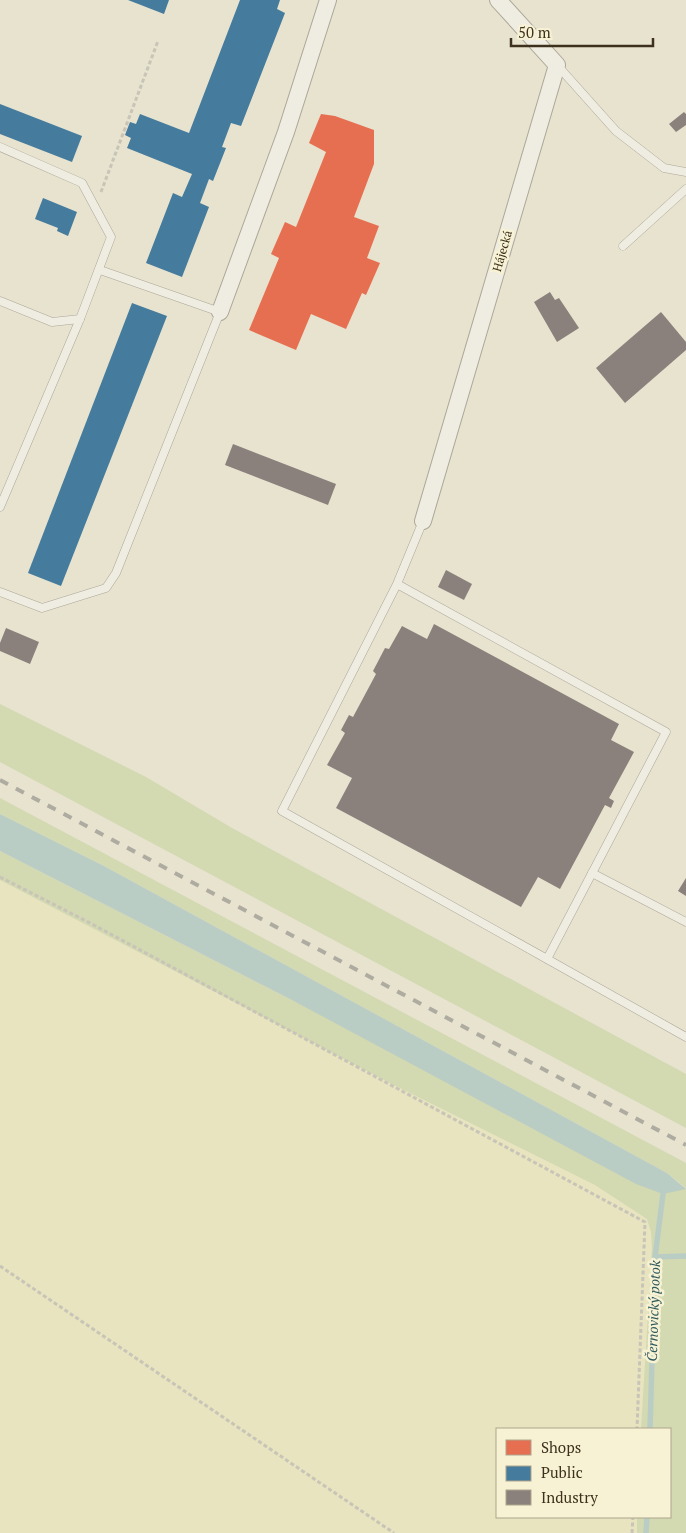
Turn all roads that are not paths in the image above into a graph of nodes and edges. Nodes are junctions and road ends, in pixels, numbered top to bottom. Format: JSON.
{"nodes":[{"id":1,"x":328,"y":0,"type":"edge"},
{"id":2,"x":498,"y":0,"type":"edge"},
{"id":3,"x":556,"y":65,"type":"junction"},
{"id":4,"x":0,"y":147,"type":"edge"},
{"id":5,"x":686,"y":172,"type":"edge"},
{"id":6,"x":686,"y":189,"type":"edge"},
{"id":7,"x":623,"y":246,"type":"dead end"},
{"id":8,"x":100,"y":270,"type":"junction"},
{"id":9,"x":0,"y":301,"type":"edge"},
{"id":10,"x":220,"y":312,"type":"junction"},
{"id":11,"x":80,"y":320,"type":"junction"},
{"id":12,"x":0,"y":507,"type":"edge"},
{"id":13,"x":423,"y":521,"type":"joint"},
{"id":14,"x":397,"y":584,"type":"junction"},
{"id":15,"x":0,"y":592,"type":"edge"},
{"id":16,"x":592,"y":873,"type":"junction"},
{"id":17,"x":686,"y":922,"type":"edge"},
{"id":18,"x":547,"y":959,"type":"junction"},
{"id":19,"x":686,"y":1037,"type":"edge"}],
"edges":[{"from":1,"to":10,"type":"street"},
{"from":2,"to":3,"type":"street"},
{"from":3,"to":5,"type":"lane"},
{"from":3,"to":13,"type":"street","name":"Hájecká"},
{"from":4,"to":8,"type":"lane"},
{"from":6,"to":7,"type":"lane"},
{"from":8,"to":10,"type":"lane"},
{"from":8,"to":11,"type":"lane"},
{"from":9,"to":11,"type":"lane"},
{"from":10,"to":15,"type":"lane"},
{"from":11,"to":12,"type":"lane"},
{"from":13,"to":14,"type":"lane"},
{"from":14,"to":16,"type":"lane"},
{"from":14,"to":18,"type":"lane"},
{"from":16,"to":17,"type":"lane"},
{"from":16,"to":18,"type":"lane"},
{"from":18,"to":19,"type":"lane"}]}
